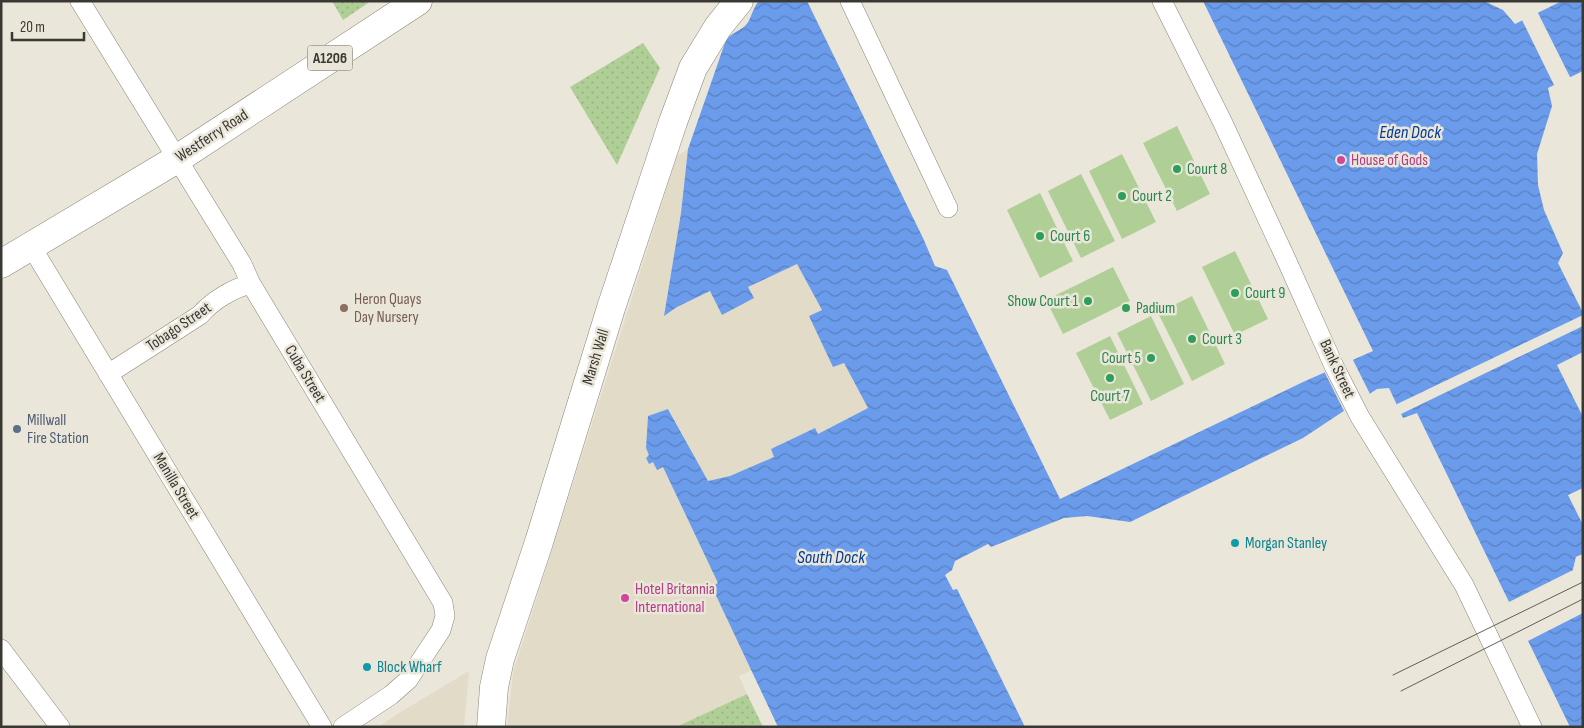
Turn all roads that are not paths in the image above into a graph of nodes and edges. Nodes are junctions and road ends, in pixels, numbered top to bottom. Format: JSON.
{"nodes":[{"id":1,"x":80,"y":1,"type":"edge"},
{"id":2,"x":418,"y":1,"type":"edge"},
{"id":3,"x":739,"y":1,"type":"edge"},
{"id":4,"x":850,"y":1,"type":"edge"},
{"id":5,"x":1162,"y":1,"type":"edge"},
{"id":6,"x":177,"y":159,"type":"junction"},
{"id":7,"x":948,"y":208,"type":"dead end"},
{"id":8,"x":30,"y":246,"type":"junction"},
{"id":9,"x":1,"y":264,"type":"edge"},
{"id":10,"x":251,"y":284,"type":"junction"},
{"id":11,"x":108,"y":374,"type":"junction"},
{"id":12,"x":1,"y":649,"type":"edge"},
{"id":13,"x":60,"y":727,"type":"edge"},
{"id":14,"x":322,"y":727,"type":"edge"},
{"id":15,"x":343,"y":727,"type":"edge"},
{"id":16,"x":491,"y":727,"type":"edge"},
{"id":17,"x":1532,"y":727,"type":"edge"}],
"edges":[{"from":1,"to":6,"type":"street","name":"Cuba Street"},
{"from":2,"to":6,"type":"street","name":"Westferry Road","number":"A1206"},
{"from":3,"to":16,"type":"street","name":"Marsh Wall"},
{"from":4,"to":7,"type":"street"},
{"from":5,"to":17,"type":"street","name":"Bank Street"},
{"from":6,"to":8,"type":"street","name":"Westferry Road","number":"A1206"},
{"from":6,"to":10,"type":"street","name":"Cuba Street"},
{"from":8,"to":9,"type":"street","name":"Westferry Road","number":"A1206"},
{"from":8,"to":11,"type":"street","name":"Manilla Street"},
{"from":10,"to":11,"type":"street","name":"Tobago Street"},
{"from":10,"to":15,"type":"street","name":"Cuba Street"},
{"from":11,"to":14,"type":"street","name":"Manilla Street"},
{"from":12,"to":13,"type":"street"}]}
